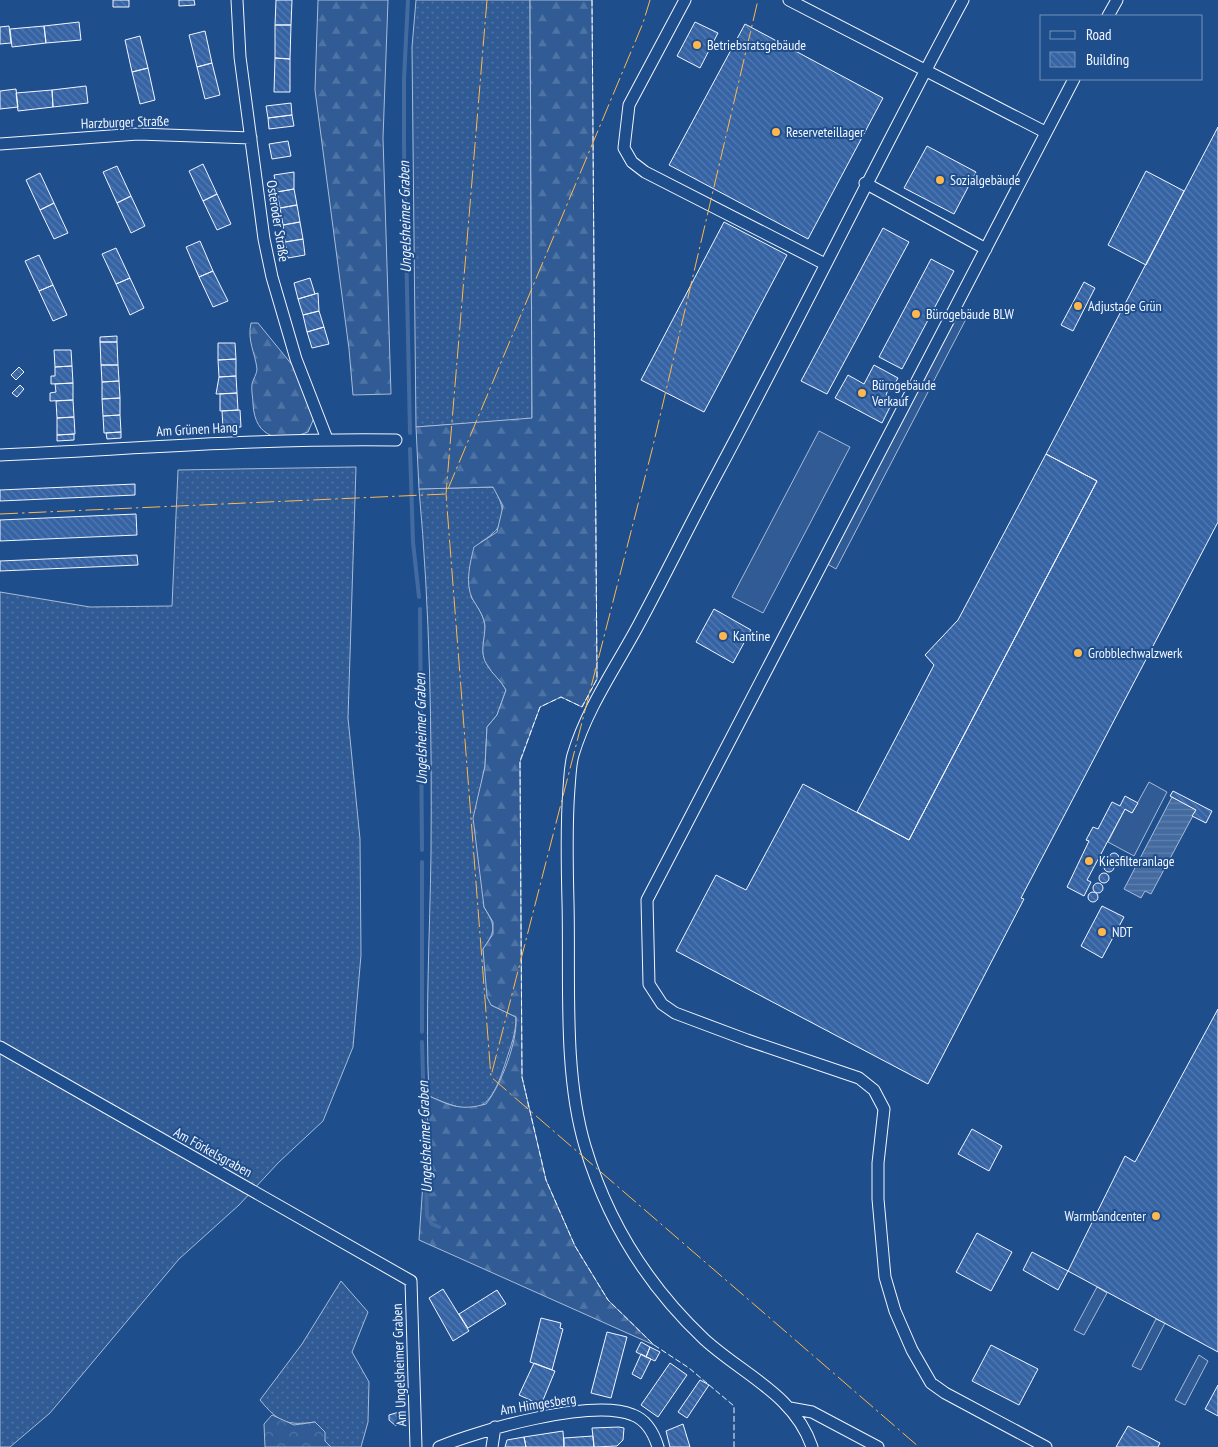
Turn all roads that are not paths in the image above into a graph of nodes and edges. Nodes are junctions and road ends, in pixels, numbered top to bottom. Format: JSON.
{"nodes":[{"id":1,"x":237,"y":0,"type":"edge"},
{"id":2,"x":685,"y":0,"type":"edge"},
{"id":3,"x":789,"y":0,"type":"edge"},
{"id":4,"x":963,"y":0,"type":"edge"},
{"id":5,"x":1117,"y":0,"type":"edge"},
{"id":6,"x":1109,"y":15,"type":"edge"},
{"id":7,"x":925,"y":70,"type":"junction"},
{"id":8,"x":1073,"y":80,"type":"edge"},
{"id":9,"x":1045,"y":132,"type":"junction"},
{"id":10,"x":251,"y":138,"type":"junction"},
{"id":11,"x":0,"y":144,"type":"edge"},
{"id":12,"x":865,"y":183,"type":"junction"},
{"id":13,"x":986,"y":249,"type":"junction"},
{"id":14,"x":825,"y":264,"type":"junction"},
{"id":15,"x":327,"y":439,"type":"junction"},
{"id":16,"x":396,"y":440,"type":"dead end"},
{"id":17,"x":0,"y":455,"type":"edge"},
{"id":18,"x":0,"y":1047,"type":"edge"},
{"id":19,"x":411,"y":1281,"type":"joint"},
{"id":20,"x":790,"y":1408,"type":"junction"},
{"id":21,"x":495,"y":1427,"type":"junction"},
{"id":22,"x":416,"y":1447,"type":"edge"},
{"id":23,"x":439,"y":1447,"type":"edge"},
{"id":24,"x":492,"y":1447,"type":"edge"},
{"id":25,"x":658,"y":1447,"type":"edge"},
{"id":26,"x":812,"y":1447,"type":"edge"},
{"id":27,"x":878,"y":1447,"type":"edge"},
{"id":28,"x":1046,"y":1447,"type":"edge"}],
"edges":[{"from":1,"to":10,"type":"street","name":"Osteroder Straße"},
{"from":2,"to":14,"type":"street"},
{"from":3,"to":7,"type":"street"},
{"from":4,"to":7,"type":"street"},
{"from":5,"to":6,"type":"street"},
{"from":7,"to":9,"type":"street"},
{"from":7,"to":12,"type":"street"},
{"from":8,"to":9,"type":"street"},
{"from":9,"to":13,"type":"street"},
{"from":10,"to":11,"type":"street","name":"Harzburger Straße"},
{"from":10,"to":15,"type":"street","name":"Osteroder Straße"},
{"from":12,"to":13,"type":"street"},
{"from":12,"to":14,"type":"street"},
{"from":13,"to":28,"type":"street"},
{"from":14,"to":20,"type":"street"},
{"from":15,"to":16,"type":"street","name":"Am Grünen Hang"},
{"from":15,"to":17,"type":"street","name":"Am Grünen Hang"},
{"from":18,"to":19,"type":"street","name":"Am Förkelsgraben"},
{"from":19,"to":22,"type":"street","name":"Am Ungelsheimer Graben"},
{"from":20,"to":26,"type":"street"},
{"from":20,"to":27,"type":"street"},
{"from":21,"to":23,"type":"street","name":"Am Himgesberg"},
{"from":21,"to":24,"type":"street"},
{"from":21,"to":25,"type":"street","name":"Am Himgesberg"}]}
